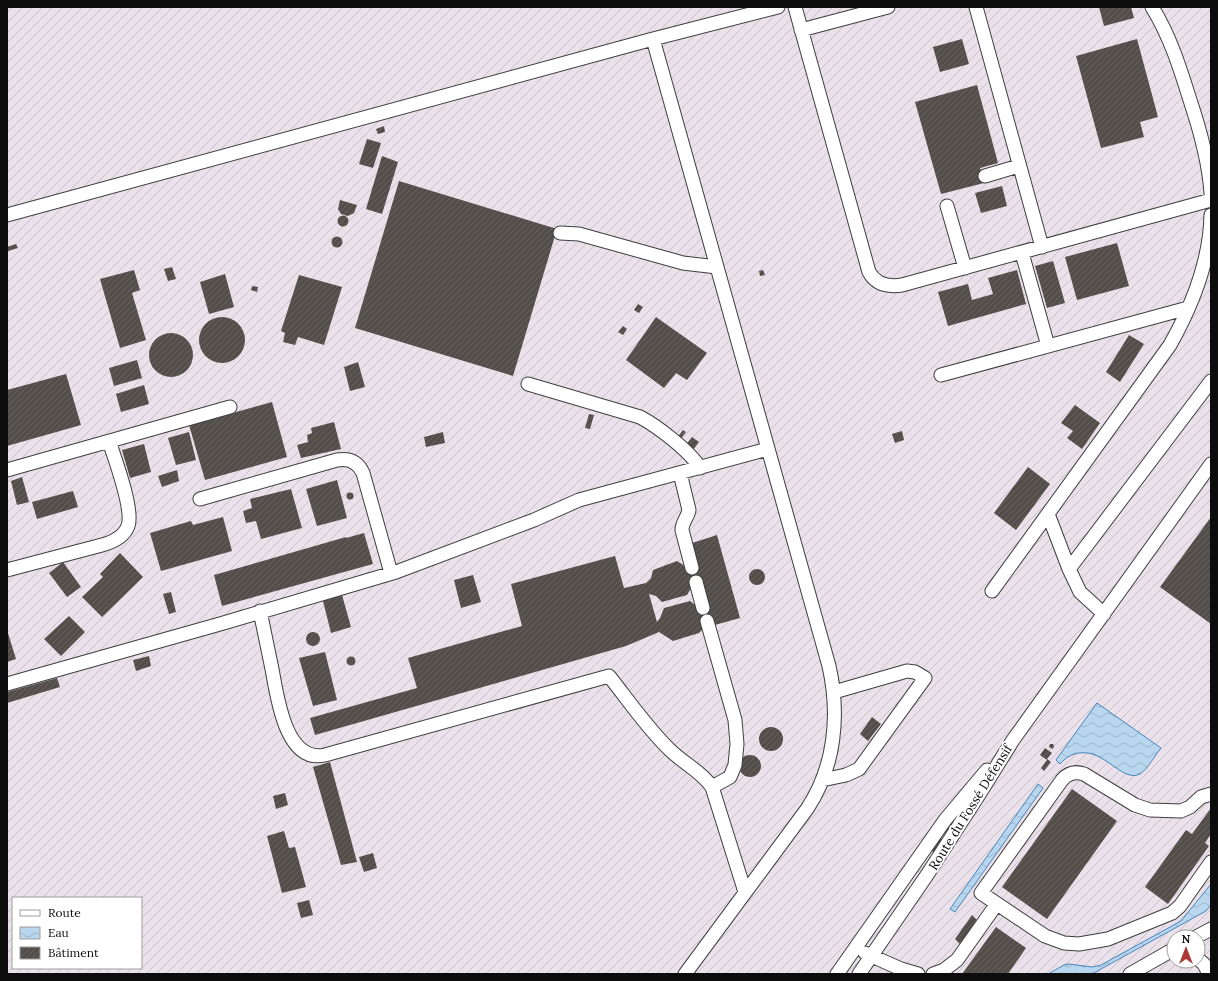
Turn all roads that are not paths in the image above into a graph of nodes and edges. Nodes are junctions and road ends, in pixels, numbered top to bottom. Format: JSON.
{"nodes":[{"id":1,"x":778,"y":7,"type":"edge"},
{"id":2,"x":795,"y":7,"type":"edge"},
{"id":3,"x":888,"y":7,"type":"edge"},
{"id":4,"x":976,"y":7,"type":"edge"},
{"id":5,"x":1152,"y":7,"type":"edge"},
{"id":6,"x":802,"y":30,"type":"junction"},
{"id":7,"x":653,"y":39,"type":"junction"},
{"id":8,"x":1019,"y":166,"type":"junction"},
{"id":9,"x":985,"y":176,"type":"dead end"},
{"id":10,"x":1211,"y":193,"type":"edge"},
{"id":11,"x":1211,"y":200,"type":"edge"},
{"id":12,"x":947,"y":206,"type":"dead end"},
{"id":13,"x":7,"y":215,"type":"edge"},
{"id":14,"x":1211,"y":215,"type":"edge"},
{"id":15,"x":560,"y":233,"type":"dead end"},
{"id":16,"x":1042,"y":247,"type":"junction"},
{"id":17,"x":1022,"y":253,"type":"junction"},
{"id":18,"x":717,"y":267,"type":"junction"},
{"id":19,"x":965,"y":268,"type":"junction"},
{"id":20,"x":1188,"y":308,"type":"junction"},
{"id":21,"x":1048,"y":346,"type":"junction"},
{"id":22,"x":941,"y":375,"type":"dead end"},
{"id":23,"x":1211,"y":381,"type":"edge"},
{"id":24,"x":528,"y":384,"type":"dead end"},
{"id":25,"x":230,"y":407,"type":"dead end"},
{"id":26,"x":109,"y":441,"type":"junction"},
{"id":27,"x":768,"y":449,"type":"junction"},
{"id":28,"x":1211,"y":464,"type":"edge"},
{"id":29,"x":700,"y":468,"type":"junction"},
{"id":30,"x":7,"y":470,"type":"edge"},
{"id":31,"x":680,"y":473,"type":"junction"},
{"id":32,"x":200,"y":499,"type":"dead end"},
{"id":33,"x":1048,"y":514,"type":"junction"},
{"id":34,"x":692,"y":568,"type":"dead end"},
{"id":35,"x":1069,"y":569,"type":"junction"},
{"id":36,"x":7,"y":570,"type":"edge"},
{"id":37,"x":391,"y":573,"type":"junction"},
{"id":38,"x":696,"y":582,"type":"dead end"},
{"id":39,"x":992,"y":591,"type":"dead end"},
{"id":40,"x":703,"y":608,"type":"dead end"},
{"id":41,"x":260,"y":612,"type":"junction"},
{"id":42,"x":1104,"y":614,"type":"junction"},
{"id":43,"x":707,"y":621,"type":"dead end"},
{"id":44,"x":7,"y":684,"type":"edge"},
{"id":45,"x":834,"y":692,"type":"junction"},
{"id":46,"x":1013,"y":740,"type":"junction"},
{"id":47,"x":822,"y":780,"type":"junction"},
{"id":48,"x":712,"y":787,"type":"junction"},
{"id":49,"x":1211,"y":794,"type":"edge"},
{"id":50,"x":1211,"y":862,"type":"edge"},
{"id":51,"x":745,"y":892,"type":"junction"},
{"id":52,"x":996,"y":904,"type":"junction"},
{"id":53,"x":854,"y":948,"type":"junction"},
{"id":54,"x":1166,"y":954,"type":"edge"},
{"id":55,"x":872,"y":956,"type":"junction"},
{"id":56,"x":685,"y":974,"type":"edge"},
{"id":57,"x":837,"y":974,"type":"edge"},
{"id":58,"x":859,"y":974,"type":"edge"},
{"id":59,"x":918,"y":974,"type":"edge"},
{"id":60,"x":933,"y":974,"type":"edge"},
{"id":61,"x":1130,"y":974,"type":"edge"}],
"edges":[{"from":1,"to":7,"type":"street"},
{"from":2,"to":6,"type":"street"},
{"from":3,"to":6,"type":"street"},
{"from":4,"to":8,"type":"street"},
{"from":5,"to":10,"type":"street"},
{"from":6,"to":19,"type":"street"},
{"from":7,"to":13,"type":"street"},
{"from":7,"to":18,"type":"street"},
{"from":8,"to":9,"type":"street"},
{"from":8,"to":16,"type":"street"},
{"from":11,"to":16,"type":"street"},
{"from":12,"to":19,"type":"street"},
{"from":14,"to":20,"type":"street"},
{"from":15,"to":18,"type":"street"},
{"from":16,"to":17,"type":"street"},
{"from":17,"to":19,"type":"street"},
{"from":17,"to":21,"type":"street"},
{"from":18,"to":27,"type":"street"},
{"from":20,"to":21,"type":"street"},
{"from":20,"to":33,"type":"street"},
{"from":21,"to":22,"type":"street"},
{"from":23,"to":35,"type":"street"},
{"from":24,"to":29,"type":"street"},
{"from":25,"to":26,"type":"street"},
{"from":26,"to":30,"type":"street"},
{"from":26,"to":36,"type":"street"},
{"from":27,"to":29,"type":"street"},
{"from":27,"to":45,"type":"street"},
{"from":28,"to":42,"type":"street"},
{"from":29,"to":31,"type":"street"},
{"from":31,"to":34,"type":"street"},
{"from":31,"to":37,"type":"street"},
{"from":32,"to":37,"type":"street"},
{"from":33,"to":35,"type":"street"},
{"from":33,"to":39,"type":"street"},
{"from":35,"to":42,"type":"street"},
{"from":37,"to":41,"type":"street"},
{"from":38,"to":40,"type":"street"},
{"from":41,"to":44,"type":"street"},
{"from":41,"to":48,"type":"street"},
{"from":42,"to":46,"type":"street"},
{"from":43,"to":48,"type":"street"},
{"from":45,"to":47,"type":"street"},
{"from":45,"to":47,"type":"street"},
{"from":46,"to":53,"type":"street","name":"Route du Fossé Défensif"},
{"from":46,"to":55,"type":"street","name":"Route du Fossé Défensif"},
{"from":47,"to":51,"type":"street"},
{"from":48,"to":51,"type":"street"},
{"from":49,"to":52,"type":"street"},
{"from":50,"to":52,"type":"street"},
{"from":51,"to":56,"type":"street"},
{"from":52,"to":60,"type":"street"},
{"from":53,"to":55,"type":"street"},
{"from":53,"to":57,"type":"street","name":"Route du Fossé Défensif"},
{"from":54,"to":61,"type":"street"},
{"from":55,"to":58,"type":"street","name":"Route du Fossé Défensif"},
{"from":55,"to":59,"type":"street"}]}
